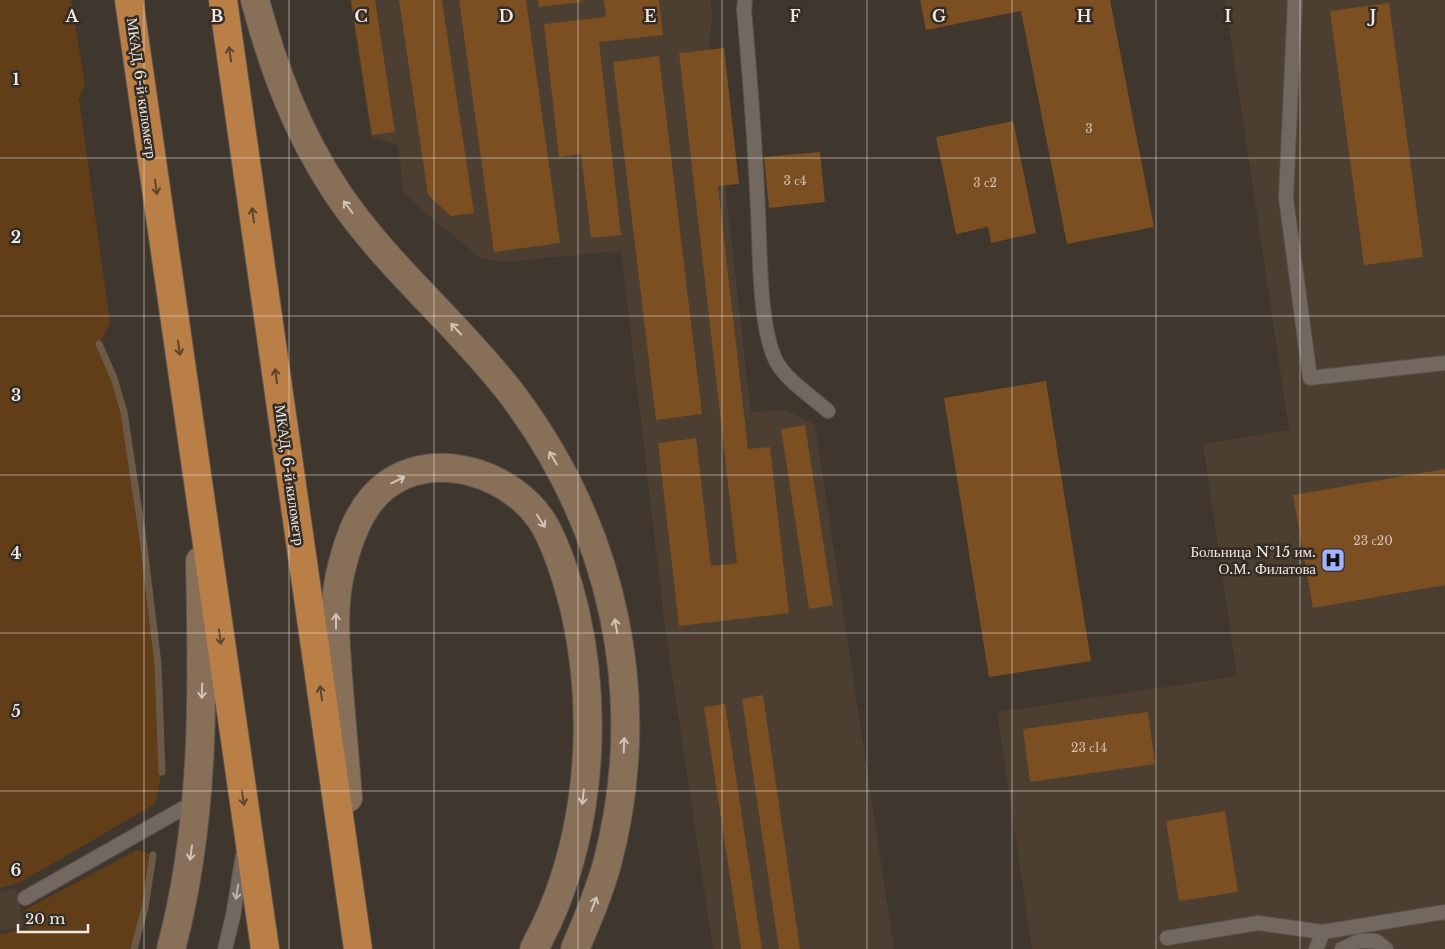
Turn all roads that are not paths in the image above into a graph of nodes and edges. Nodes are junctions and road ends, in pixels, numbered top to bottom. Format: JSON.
{"nodes":[{"id":1,"x":130,"y":0,"type":"edge"},
{"id":2,"x":222,"y":0,"type":"edge"},
{"id":3,"x":255,"y":0,"type":"edge"},
{"id":4,"x":745,"y":0,"type":"edge"},
{"id":5,"x":1295,"y":0,"type":"edge"},
{"id":6,"x":1445,"y":363,"type":"edge"},
{"id":7,"x":828,"y":411,"type":"dead end"},
{"id":8,"x":199,"y":485,"type":"junction"},
{"id":9,"x":197,"y":801,"type":"junction"},
{"id":10,"x":248,"y":827,"type":"junction"},
{"id":11,"x":25,"y":898,"type":"dead end"},
{"id":12,"x":1445,"y":912,"type":"edge"},
{"id":13,"x":1323,"y":932,"type":"junction"},
{"id":14,"x":1167,"y":938,"type":"dead end"},
{"id":15,"x":171,"y":949,"type":"edge"},
{"id":16,"x":225,"y":949,"type":"edge"},
{"id":17,"x":265,"y":949,"type":"edge"},
{"id":18,"x":359,"y":949,"type":"edge"},
{"id":19,"x":534,"y":949,"type":"edge"},
{"id":20,"x":575,"y":949,"type":"edge"},
{"id":21,"x":1316,"y":949,"type":"edge"},
{"id":22,"x":1342,"y":949,"type":"edge"},
{"id":23,"x":1386,"y":949,"type":"edge"}],
"edges":[{"from":1,"to":8,"type":"highway","name":"МКАД, 6-й километр","one_way":true},
{"from":18,"to":2,"type":"highway","name":"МКАД, 6-й километр","one_way":true},
{"from":20,"to":3,"type":"main road","one_way":true},
{"from":4,"to":7,"type":"lane"},
{"from":5,"to":6,"type":"lane"},
{"from":8,"to":9,"type":"main road","one_way":true},
{"from":8,"to":10,"type":"highway","name":"МКАД, 6-й километр","one_way":true},
{"from":9,"to":11,"type":"lane"},
{"from":9,"to":15,"type":"main road","one_way":true},
{"from":10,"to":16,"type":"lane","one_way":true},
{"from":10,"to":17,"type":"highway","name":"МКАД, 6-й километр"},
{"from":12,"to":13,"type":"lane"},
{"from":13,"to":14,"type":"lane"},
{"from":13,"to":21,"type":"lane"},
{"from":18,"to":19,"type":"main road","one_way":true},
{"from":22,"to":23,"type":"lane"}]}
